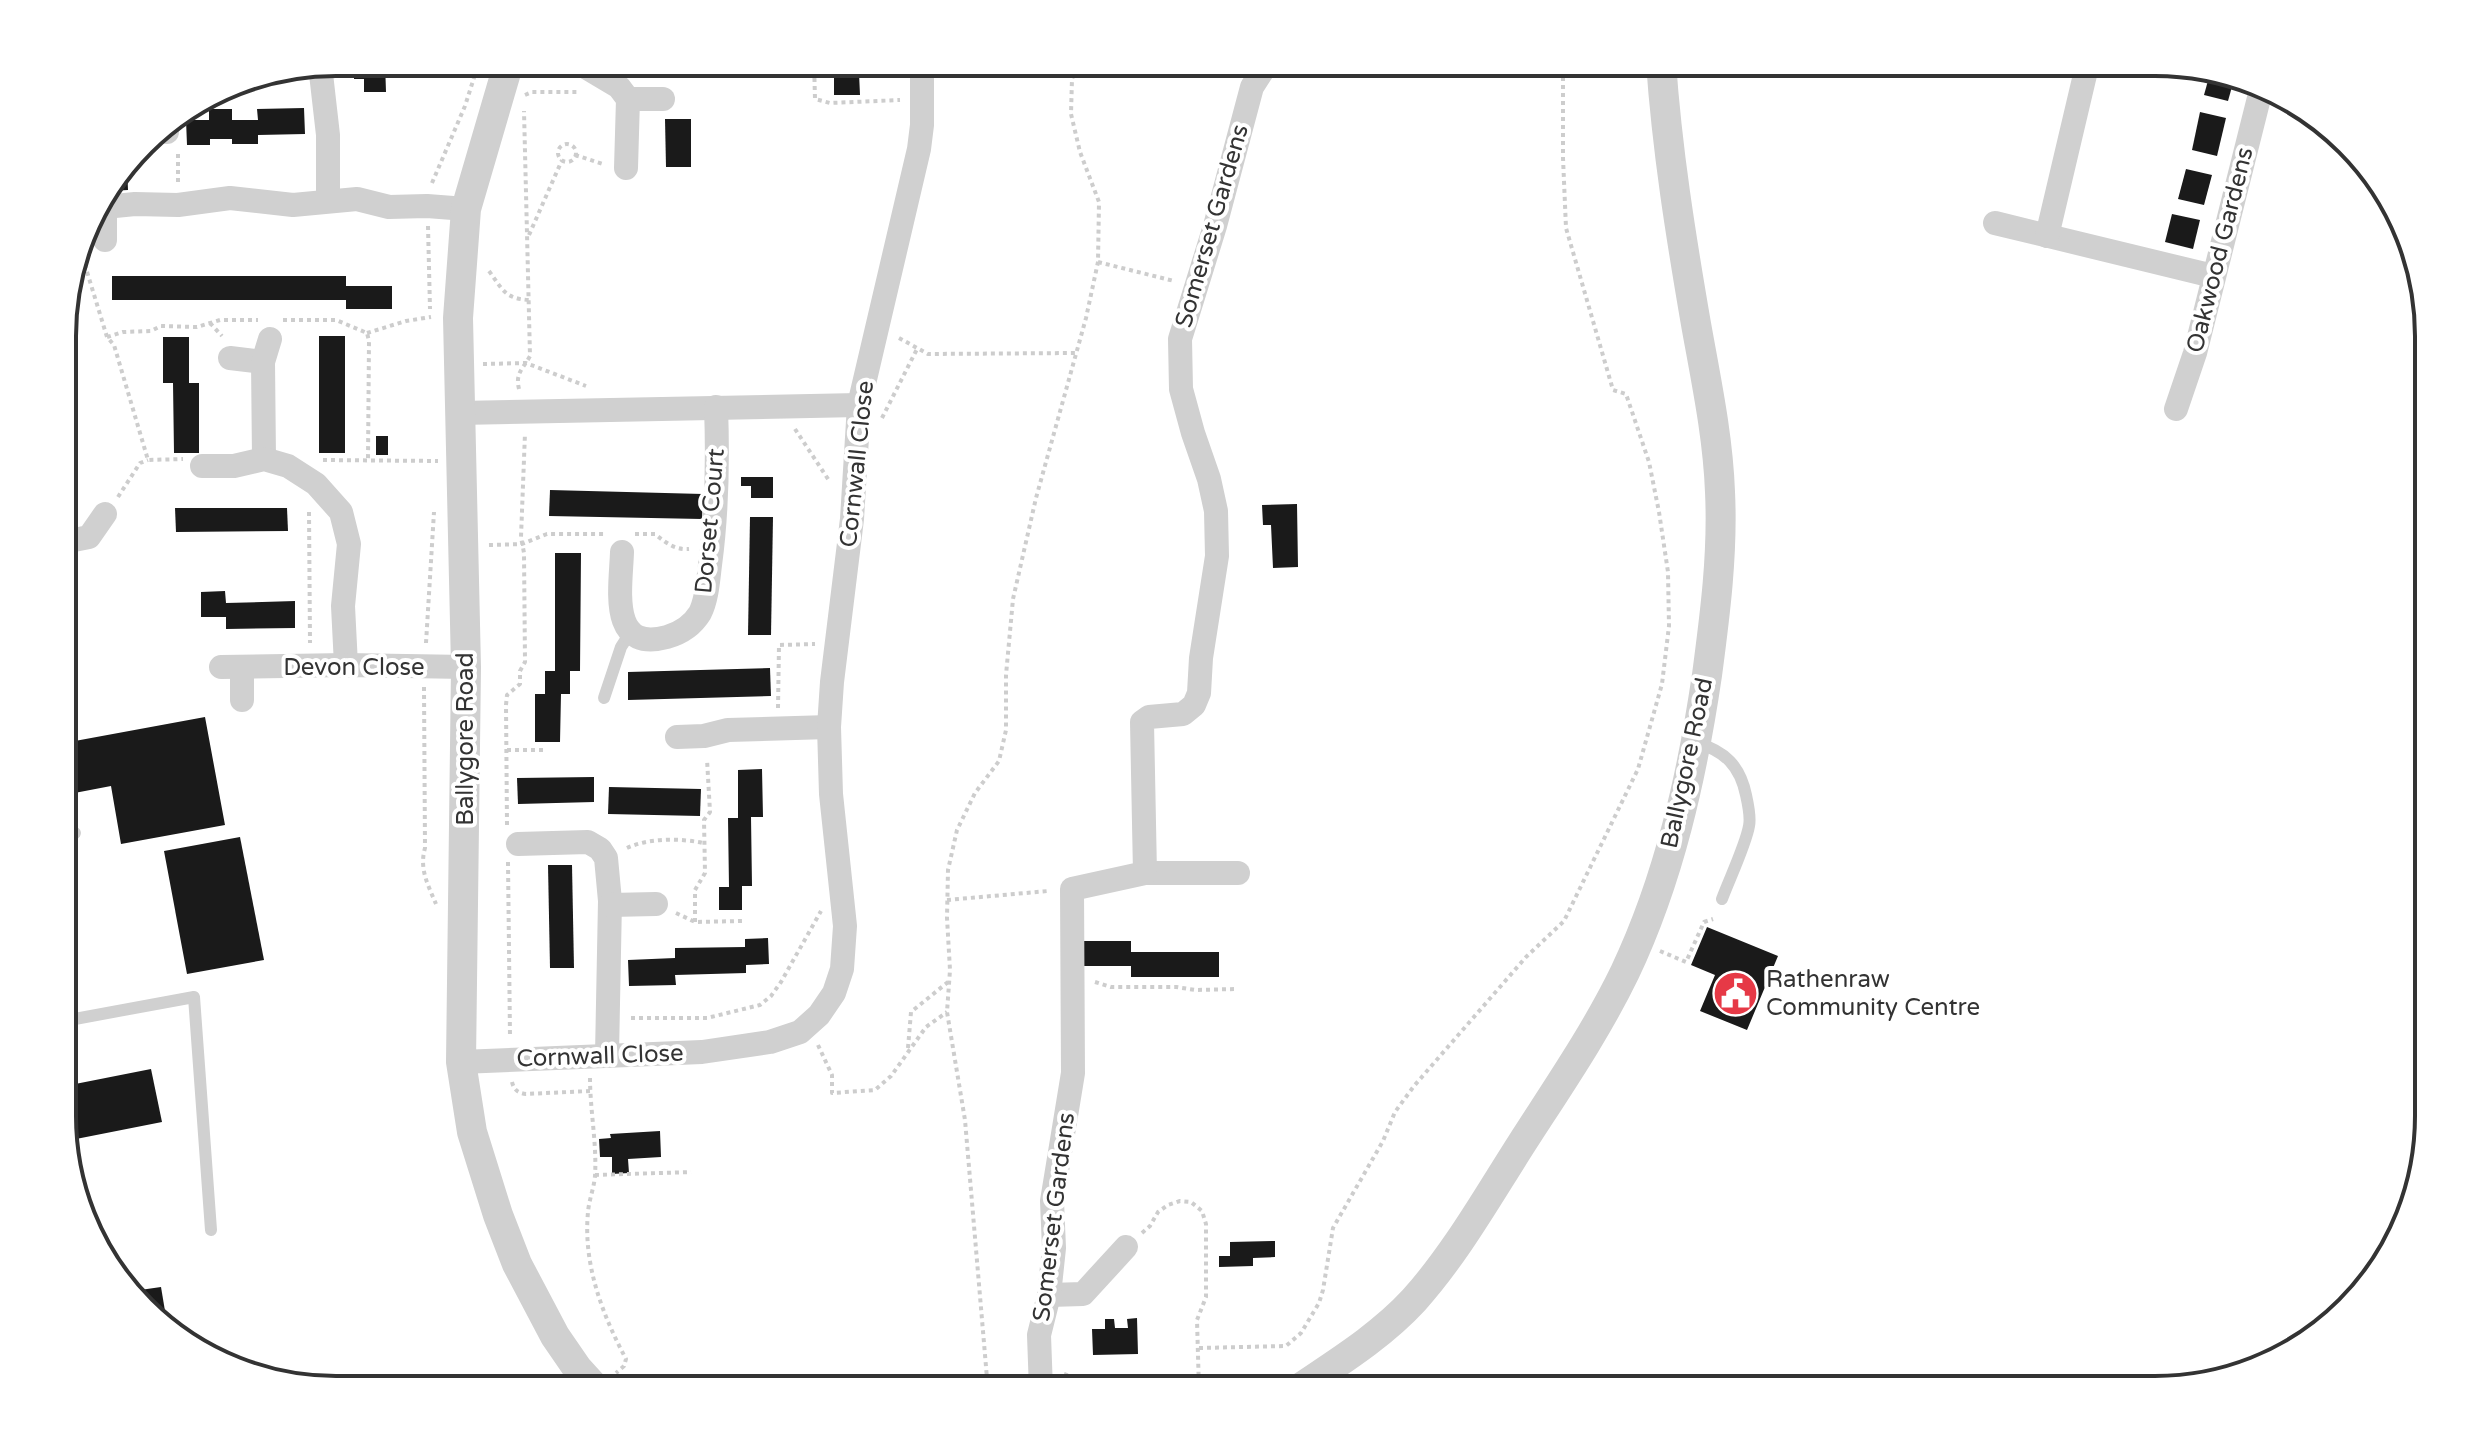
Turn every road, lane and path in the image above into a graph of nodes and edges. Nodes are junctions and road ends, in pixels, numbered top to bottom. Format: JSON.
{"nodes":[{"id":1,"x":505,"y":76,"type":"edge"},
{"id":2,"x":598,"y":76,"type":"edge"},
{"id":3,"x":814,"y":76,"type":"edge"},
{"id":4,"x":922,"y":76,"type":"edge"},
{"id":5,"x":1073,"y":76,"type":"edge"},
{"id":6,"x":1259,"y":76,"type":"edge"},
{"id":7,"x":1563,"y":76,"type":"edge"},
{"id":8,"x":1662,"y":76,"type":"edge"},
{"id":9,"x":2085,"y":76,"type":"edge"},
{"id":10,"x":321,"y":77,"type":"edge"},
{"id":11,"x":526,"y":87,"type":"dead end"},
{"id":12,"x":621,"y":91,"type":"junction"},
{"id":13,"x":2259,"y":98,"type":"edge"},
{"id":14,"x":663,"y":99,"type":"dead end"},
{"id":15,"x":922,"y":99,"type":"junction"},
{"id":16,"x":524,"y":111,"type":"dead end"},
{"id":17,"x":172,"y":135,"type":"edge"},
{"id":18,"x":575,"y":155,"type":"junction"},
{"id":19,"x":562,"y":160,"type":"junction"},
{"id":20,"x":626,"y":168,"type":"joint"},
{"id":21,"x":328,"y":200,"type":"junction"},
{"id":22,"x":178,"y":205,"type":"junction"},
{"id":23,"x":111,"y":206,"type":"edge"},
{"id":24,"x":466,"y":209,"type":"junction"},
{"id":25,"x":105,"y":218,"type":"edge"},
{"id":26,"x":1995,"y":223,"type":"dead end"},
{"id":27,"x":528,"y":236,"type":"junction"},
{"id":28,"x":2047,"y":236,"type":"junction"},
{"id":29,"x":105,"y":240,"type":"dead end"},
{"id":30,"x":461,"y":259,"type":"junction"},
{"id":31,"x":1098,"y":262,"type":"junction"},
{"id":32,"x":86,"y":268,"type":"edge"},
{"id":33,"x":2213,"y":276,"type":"junction"},
{"id":34,"x":1195,"y":286,"type":"junction"},
{"id":35,"x":530,"y":300,"type":"junction"},
{"id":36,"x":431,"y":317,"type":"dead end"},
{"id":37,"x":877,"y":327,"type":"junction"},
{"id":38,"x":367,"y":333,"type":"dead end"},
{"id":39,"x":917,"y":349,"type":"junction"},
{"id":40,"x":1076,"y":353,"type":"junction"},
{"id":41,"x":230,"y":358,"type":"dead end"},
{"id":42,"x":526,"y":363,"type":"junction"},
{"id":43,"x":458,"y":365,"type":"junction"},
{"id":44,"x":859,"y":405,"type":"junction"},
{"id":45,"x":783,"y":406,"type":"junction"},
{"id":46,"x":716,"y":407,"type":"junction"},
{"id":47,"x":623,"y":409,"type":"junction"},
{"id":48,"x":2176,"y":409,"type":"dead end"},
{"id":49,"x":524,"y":411,"type":"junction"},
{"id":50,"x":459,"y":413,"type":"junction"},
{"id":51,"x":858,"y":435,"type":"junction"},
{"id":52,"x":264,"y":459,"type":"junction"},
{"id":53,"x":148,"y":460,"type":"junction"},
{"id":54,"x":460,"y":461,"type":"junction"},
{"id":55,"x":202,"y":466,"type":"joint"},
{"id":56,"x":294,"y":470,"type":"junction"},
{"id":57,"x":434,"y":506,"type":"dead end"},
{"id":58,"x":853,"y":509,"type":"junction"},
{"id":59,"x":105,"y":514,"type":"joint"},
{"id":60,"x":76,"y":540,"type":"edge"},
{"id":61,"x":624,"y":540,"type":"junction"},
{"id":62,"x":522,"y":544,"type":"junction"},
{"id":63,"x":463,"y":546,"type":"junction"},
{"id":64,"x":712,"y":549,"type":"junction"},
{"id":65,"x":630,"y":633,"type":"junction"},
{"id":66,"x":837,"y":644,"type":"junction"},
{"id":67,"x":346,"y":665,"type":"junction"},
{"id":68,"x":310,"y":666,"type":"junction"},
{"id":69,"x":424,"y":666,"type":"junction"},
{"id":70,"x":466,"y":667,"type":"junction"},
{"id":71,"x":604,"y":698,"type":"dead end"},
{"id":72,"x":242,"y":700,"type":"dead end"},
{"id":73,"x":829,"y":727,"type":"junction"},
{"id":74,"x":778,"y":729,"type":"junction"},
{"id":75,"x":704,"y":736,"type":"junction"},
{"id":76,"x":677,"y":737,"type":"dead end"},
{"id":77,"x":1697,"y":743,"type":"junction"},
{"id":78,"x":506,"y":750,"type":"junction"},
{"id":79,"x":545,"y":750,"type":"dead end"},
{"id":80,"x":703,"y":843,"type":"junction"},
{"id":81,"x":511,"y":844,"type":"junction"},
{"id":82,"x":606,"y":858,"type":"junction"},
{"id":83,"x":1145,"y":873,"type":"junction"},
{"id":84,"x":1238,"y":873,"type":"dead end"},
{"id":85,"x":840,"y":883,"type":"junction"},
{"id":86,"x":1072,"y":889,"type":"junction"},
{"id":87,"x":1722,"y":899,"type":"dead end"},
{"id":88,"x":947,"y":900,"type":"junction"},
{"id":89,"x":656,"y":904,"type":"joint"},
{"id":90,"x":610,"y":905,"type":"junction"},
{"id":91,"x":1713,"y":919,"type":"dead end"},
{"id":92,"x":744,"y":921,"type":"dead end"},
{"id":93,"x":695,"y":922,"type":"junction"},
{"id":94,"x":1638,"y":942,"type":"junction"},
{"id":95,"x":949,"y":981,"type":"junction"},
{"id":96,"x":1072,"y":983,"type":"junction"},
{"id":97,"x":1236,"y":989,"type":"dead end"},
{"id":98,"x":947,"y":1012,"type":"junction"},
{"id":99,"x":607,"y":1018,"type":"junction"},
{"id":100,"x":76,"y":1019,"type":"edge"},
{"id":101,"x":800,"y":1032,"type":"junction"},
{"id":102,"x":908,"y":1050,"type":"junction"},
{"id":103,"x":598,"y":1055,"type":"junction"},
{"id":104,"x":510,"y":1060,"type":"junction"},
{"id":105,"x":461,"y":1062,"type":"junction"},
{"id":106,"x":590,"y":1091,"type":"junction"},
{"id":107,"x":691,"y":1172,"type":"dead end"},
{"id":108,"x":595,"y":1175,"type":"junction"},
{"id":109,"x":211,"y":1230,"type":"dead end"},
{"id":110,"x":1126,"y":1247,"type":"joint"},
{"id":111,"x":1049,"y":1295,"type":"junction"},
{"id":112,"x":1199,"y":1348,"type":"junction"},
{"id":113,"x":1319,"y":1375,"type":"edge"},
{"id":114,"x":593,"y":1376,"type":"edge"},
{"id":115,"x":613,"y":1376,"type":"edge"},
{"id":116,"x":987,"y":1376,"type":"edge"},
{"id":117,"x":1041,"y":1376,"type":"edge"},
{"id":118,"x":1199,"y":1376,"type":"edge"}],
"edges":[{"from":1,"to":24,"type":"street","name":"Ballygore Road"},
{"from":2,"to":12,"type":"street"},
{"from":3,"to":15,"type":"path"},
{"from":4,"to":15,"type":"street","name":"Cornwall Close"},
{"from":5,"to":31,"type":"path"},
{"from":6,"to":34,"type":"street","name":"Somerset Gardens"},
{"from":7,"to":112,"type":"path"},
{"from":8,"to":77,"type":"street","name":"Ballygore Road"},
{"from":9,"to":28,"type":"street"},
{"from":10,"to":21,"type":"street"},
{"from":11,"to":12,"type":"path"},
{"from":12,"to":14,"type":"street"},
{"from":12,"to":20,"type":"street"},
{"from":13,"to":33,"type":"street","name":"Oakwood Gardens"},
{"from":15,"to":37,"type":"street","name":"Cornwall Close"},
{"from":16,"to":27,"type":"path"},
{"from":17,"to":22,"type":"path"},
{"from":18,"to":19,"type":"path"},
{"from":18,"to":19,"type":"path"},
{"from":18,"to":20,"type":"path"},
{"from":19,"to":27,"type":"path"},
{"from":21,"to":22,"type":"street"},
{"from":21,"to":24,"type":"street"},
{"from":22,"to":23,"type":"street"},
{"from":24,"to":30,"type":"street","name":"Ballygore Road"},
{"from":25,"to":29,"type":"street"},
{"from":26,"to":28,"type":"street"},
{"from":27,"to":35,"type":"path"},
{"from":28,"to":33,"type":"street"},
{"from":30,"to":35,"type":"path"},
{"from":30,"to":43,"type":"street","name":"Ballygore Road"},
{"from":31,"to":34,"type":"path"},
{"from":31,"to":40,"type":"path"},
{"from":32,"to":53,"type":"path"},
{"from":33,"to":48,"type":"street","name":"Oakwood Gardens"},
{"from":34,"to":83,"type":"street","name":"Somerset Gardens"},
{"from":35,"to":42,"type":"path"},
{"from":36,"to":38,"type":"path"},
{"from":37,"to":39,"type":"path"},
{"from":37,"to":44,"type":"street","name":"Cornwall Close"},
{"from":39,"to":40,"type":"path"},
{"from":39,"to":51,"type":"path"},
{"from":40,"to":88,"type":"path"},
{"from":41,"to":52,"type":"street"},
{"from":42,"to":43,"type":"path"},
{"from":42,"to":47,"type":"path"},
{"from":42,"to":49,"type":"path"},
{"from":43,"to":50,"type":"street","name":"Ballygore Road"},
{"from":44,"to":45,"type":"street"},
{"from":44,"to":51,"type":"street","name":"Cornwall Close"},
{"from":45,"to":46,"type":"street"},
{"from":45,"to":58,"type":"path"},
{"from":46,"to":47,"type":"street"},
{"from":46,"to":64,"type":"street","name":"Dorset Court"},
{"from":47,"to":49,"type":"street"},
{"from":49,"to":50,"type":"street"},
{"from":49,"to":62,"type":"path"},
{"from":50,"to":54,"type":"street","name":"Ballygore Road"},
{"from":51,"to":58,"type":"street","name":"Cornwall Close"},
{"from":52,"to":55,"type":"street"},
{"from":52,"to":56,"type":"street"},
{"from":53,"to":55,"type":"path"},
{"from":53,"to":59,"type":"path"},
{"from":54,"to":56,"type":"path"},
{"from":54,"to":63,"type":"street","name":"Ballygore Road"},
{"from":56,"to":67,"type":"street"},
{"from":56,"to":68,"type":"path"},
{"from":57,"to":69,"type":"path"},
{"from":58,"to":66,"type":"street","name":"Cornwall Close"},
{"from":59,"to":60,"type":"street"},
{"from":61,"to":62,"type":"path"},
{"from":61,"to":64,"type":"path"},
{"from":61,"to":65,"type":"street"},
{"from":62,"to":63,"type":"path"},
{"from":62,"to":78,"type":"path"},
{"from":63,"to":70,"type":"street","name":"Ballygore Road"},
{"from":64,"to":65,"type":"street","name":"Dorset Court"},
{"from":65,"to":71,"type":"lane"},
{"from":66,"to":73,"type":"street","name":"Cornwall Close"},
{"from":66,"to":74,"type":"path"},
{"from":67,"to":68,"type":"street","name":"Devon Close"},
{"from":67,"to":69,"type":"street","name":"Devon Close"},
{"from":68,"to":72,"type":"street","name":"Devon Close"},
{"from":69,"to":70,"type":"street","name":"Devon Close"},
{"from":70,"to":105,"type":"street","name":"Ballygore Road"},
{"from":73,"to":74,"type":"street"},
{"from":73,"to":85,"type":"street","name":"Cornwall Close"},
{"from":74,"to":75,"type":"street"},
{"from":75,"to":76,"type":"street"},
{"from":75,"to":80,"type":"path"},
{"from":77,"to":87,"type":"lane"},
{"from":77,"to":94,"type":"street","name":"Ballygore Road"},
{"from":78,"to":79,"type":"path"},
{"from":78,"to":81,"type":"path"},
{"from":80,"to":82,"type":"path"},
{"from":80,"to":93,"type":"path"},
{"from":81,"to":82,"type":"street"},
{"from":81,"to":104,"type":"path"},
{"from":82,"to":90,"type":"street"},
{"from":83,"to":84,"type":"street"},
{"from":83,"to":86,"type":"street"},
{"from":85,"to":99,"type":"path"},
{"from":85,"to":101,"type":"street","name":"Cornwall Close"},
{"from":86,"to":88,"type":"path"},
{"from":86,"to":96,"type":"street","name":"Somerset Gardens"},
{"from":88,"to":95,"type":"path"},
{"from":89,"to":90,"type":"street"},
{"from":89,"to":93,"type":"path"},
{"from":90,"to":99,"type":"street"},
{"from":91,"to":94,"type":"path"},
{"from":92,"to":93,"type":"path"},
{"from":94,"to":113,"type":"street","name":"Ballygore Road"},
{"from":95,"to":98,"type":"path"},
{"from":95,"to":102,"type":"path"},
{"from":96,"to":97,"type":"path"},
{"from":96,"to":111,"type":"street","name":"Somerset Gardens"},
{"from":98,"to":102,"type":"path"},
{"from":98,"to":116,"type":"path"},
{"from":99,"to":103,"type":"street"},
{"from":100,"to":109,"type":"lane"},
{"from":101,"to":102,"type":"path"},
{"from":101,"to":103,"type":"street","name":"Cornwall Close"},
{"from":103,"to":104,"type":"street","name":"Cornwall Close"},
{"from":103,"to":106,"type":"path"},
{"from":104,"to":105,"type":"street","name":"Cornwall Close"},
{"from":104,"to":106,"type":"path"},
{"from":105,"to":114,"type":"street","name":"Ballygore Road"},
{"from":106,"to":108,"type":"path"},
{"from":107,"to":108,"type":"path"},
{"from":108,"to":115,"type":"path"},
{"from":110,"to":111,"type":"street"},
{"from":110,"to":112,"type":"path"},
{"from":111,"to":117,"type":"street","name":"Somerset Gardens"},
{"from":112,"to":118,"type":"path"}]}
